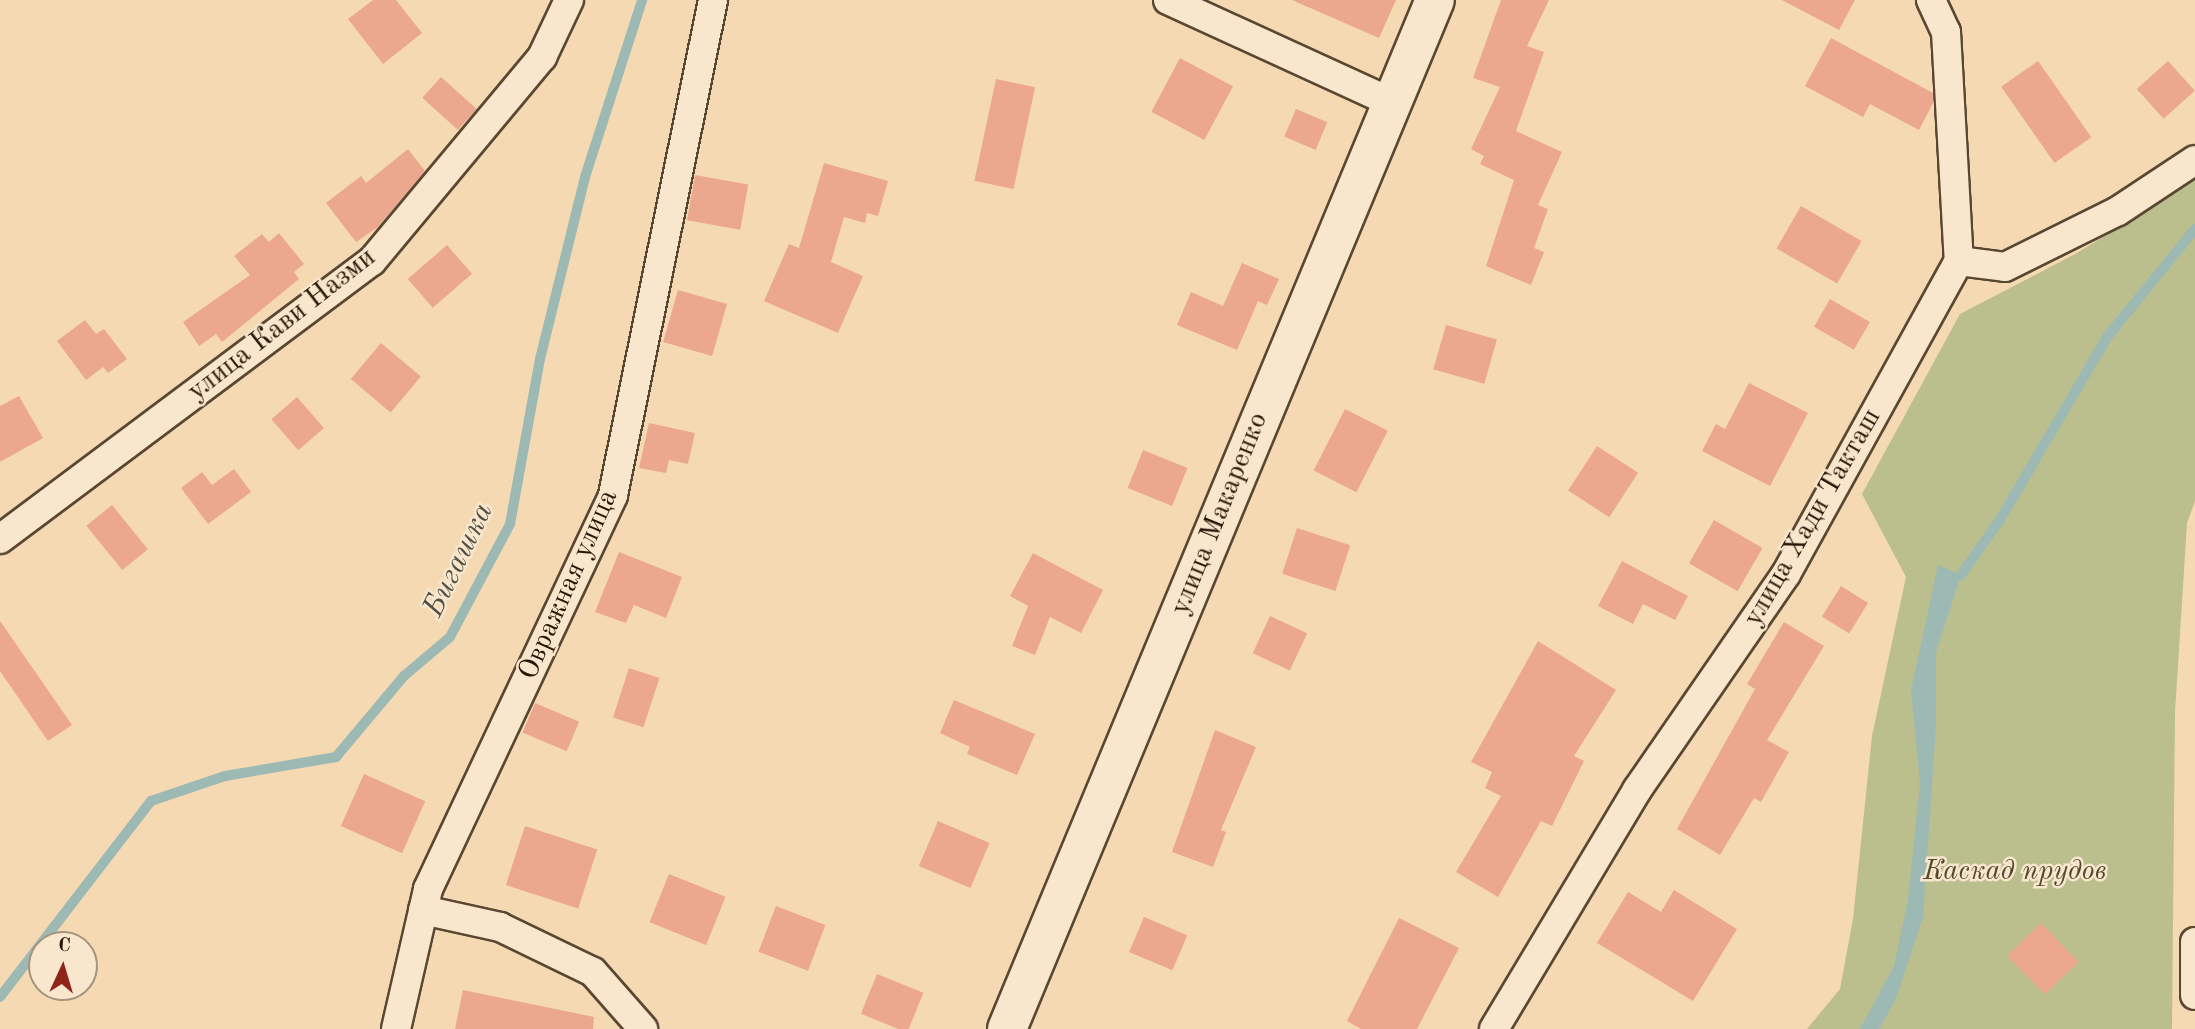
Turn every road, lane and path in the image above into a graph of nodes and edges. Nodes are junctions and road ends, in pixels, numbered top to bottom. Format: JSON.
{"nodes":[{"id":1,"x":569,"y":0,"type":"edge"},
{"id":2,"x":713,"y":0,"type":"edge"},
{"id":3,"x":1168,"y":0,"type":"edge"},
{"id":4,"x":1435,"y":0,"type":"edge"},
{"id":5,"x":1931,"y":0,"type":"edge"},
{"id":6,"x":1391,"y":102,"type":"junction"},
{"id":7,"x":2195,"y":160,"type":"edge"},
{"id":8,"x":1959,"y":261,"type":"junction"},
{"id":9,"x":0,"y":539,"type":"edge"},
{"id":10,"x":423,"y":910,"type":"junction"},
{"id":11,"x":2195,"y":942,"type":"edge"},
{"id":12,"x":2195,"y":995,"type":"edge"},
{"id":13,"x":396,"y":1029,"type":"edge"},
{"id":14,"x":643,"y":1029,"type":"edge"},
{"id":15,"x":1007,"y":1029,"type":"edge"},
{"id":16,"x":1494,"y":1029,"type":"edge"}],
"edges":[{"from":1,"to":9,"type":"street","name":"улица Кави Назми"},
{"from":2,"to":10,"type":"street","name":"Овражная улица"},
{"from":3,"to":6,"type":"street"},
{"from":4,"to":6,"type":"street","name":"улица Макаренко"},
{"from":5,"to":8,"type":"street"},
{"from":6,"to":15,"type":"street","name":"улица Макаренко"},
{"from":7,"to":8,"type":"street"},
{"from":8,"to":16,"type":"street","name":"улица Хади Такташ"},
{"from":10,"to":13,"type":"street","name":"Овражная улица"},
{"from":10,"to":14,"type":"street"},
{"from":11,"to":12,"type":"street"}]}
